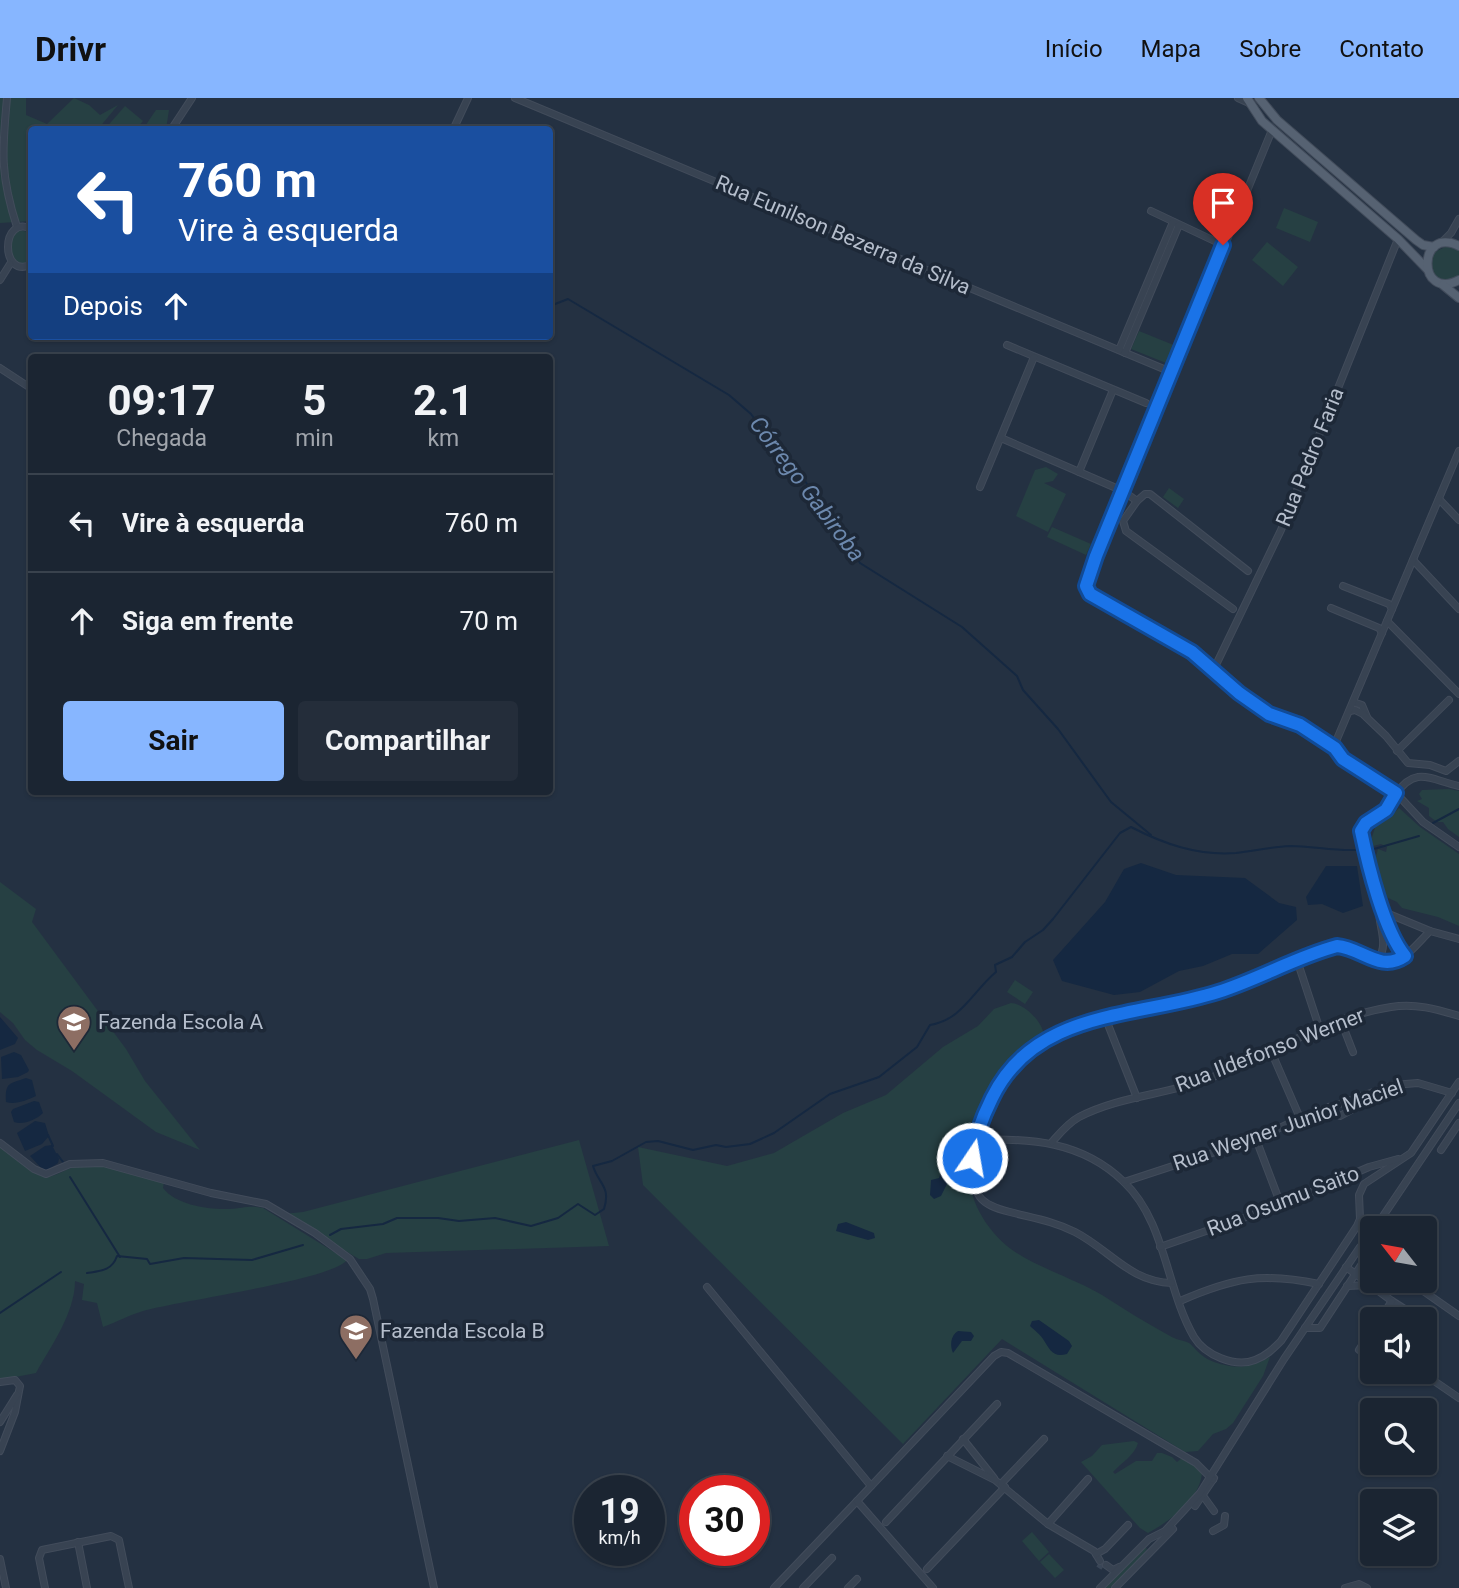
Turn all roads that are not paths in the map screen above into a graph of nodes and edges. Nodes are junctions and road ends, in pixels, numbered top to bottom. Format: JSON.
{"nodes":[{"id":1,"x":7,"y":98,"type":"edge"},
{"id":2,"x":192,"y":98,"type":"edge"},
{"id":3,"x":468,"y":98,"type":"edge"},
{"id":4,"x":514,"y":98,"type":"edge"},
{"id":5,"x":1238,"y":98,"type":"edge"},
{"id":6,"x":1259,"y":98,"type":"edge"},
{"id":7,"x":1248,"y":100,"type":"edge"},
{"id":8,"x":174,"y":126,"type":"edge"},
{"id":9,"x":455,"y":126,"type":"edge"},
{"id":10,"x":1272,"y":130,"type":"junction"},
{"id":11,"x":1151,"y":211,"type":"dead end"},
{"id":12,"x":1459,"y":219,"type":"edge"},
{"id":13,"x":1176,"y":224,"type":"junction"},
{"id":14,"x":18,"y":227,"type":"junction"},
{"id":15,"x":28,"y":228,"type":"edge"},
{"id":16,"x":1398,"y":239,"type":"junction"},
{"id":17,"x":1223,"y":245,"type":"junction"},
{"id":18,"x":1437,"y":246,"type":"junction"},
{"id":19,"x":1459,"y":246,"type":"edge"},
{"id":20,"x":10,"y":264,"type":"junction"},
{"id":21,"x":28,"y":265,"type":"edge"},
{"id":22,"x":1427,"y":270,"type":"junction"},
{"id":23,"x":0,"y":280,"type":"edge"},
{"id":24,"x":1459,"y":280,"type":"edge"},
{"id":25,"x":1440,"y":283,"type":"junction"},
{"id":26,"x":1459,"y":298,"type":"edge"},
{"id":27,"x":1007,"y":345,"type":"dead end"},
{"id":28,"x":1122,"y":351,"type":"junction"},
{"id":29,"x":1034,"y":357,"type":"junction"},
{"id":30,"x":0,"y":368,"type":"edge"},
{"id":31,"x":1171,"y":372,"type":"junction"},
{"id":32,"x":28,"y":386,"type":"edge"},
{"id":33,"x":1113,"y":390,"type":"junction"},
{"id":34,"x":1146,"y":403,"type":"dead end"},
{"id":35,"x":1001,"y":438,"type":"junction"},
{"id":36,"x":1459,"y":451,"type":"edge"},
{"id":37,"x":1079,"y":472,"type":"junction"},
{"id":38,"x":1128,"y":477,"type":"junction"},
{"id":39,"x":1102,"y":482,"type":"junction"},
{"id":40,"x":1113,"y":486,"type":"junction"},
{"id":41,"x":980,"y":487,"type":"dead end"},
{"id":42,"x":1123,"y":492,"type":"junction"},
{"id":43,"x":1439,"y":499,"type":"junction"},
{"id":44,"x":1137,"y":500,"type":"junction"},
{"id":45,"x":1459,"y":520,"type":"edge"},
{"id":46,"x":1413,"y":560,"type":"junction"},
{"id":47,"x":1248,"y":570,"type":"dead end"},
{"id":48,"x":1343,"y":586,"type":"dead end"},
{"id":49,"x":1331,"y":608,"type":"dead end"},
{"id":50,"x":1233,"y":609,"type":"dead end"},
{"id":51,"x":1392,"y":609,"type":"junction"},
{"id":52,"x":1459,"y":609,"type":"edge"},
{"id":53,"x":1387,"y":621,"type":"junction"},
{"id":54,"x":1382,"y":633,"type":"junction"},
{"id":55,"x":1213,"y":671,"type":"junction"},
{"id":56,"x":1459,"y":694,"type":"edge"},
{"id":57,"x":1449,"y":700,"type":"dead end"},
{"id":58,"x":1353,"y":702,"type":"junction"},
{"id":59,"x":1350,"y":712,"type":"junction"},
{"id":60,"x":1369,"y":722,"type":"junction"},
{"id":61,"x":1335,"y":748,"type":"junction"},
{"id":62,"x":1397,"y":751,"type":"junction"},
{"id":63,"x":1459,"y":761,"type":"edge"},
{"id":64,"x":1459,"y":786,"type":"edge"},
{"id":65,"x":1396,"y":793,"type":"junction"},
{"id":66,"x":1459,"y":847,"type":"edge"},
{"id":67,"x":1382,"y":913,"type":"junction"},
{"id":68,"x":1430,"y":931,"type":"junction"},
{"id":69,"x":1459,"y":939,"type":"edge"},
{"id":70,"x":1405,"y":956,"type":"junction"},
{"id":71,"x":1297,"y":960,"type":"junction"},
{"id":72,"x":1378,"y":961,"type":"junction"},
{"id":73,"x":1459,"y":1016,"type":"edge"},
{"id":74,"x":1105,"y":1017,"type":"junction"},
{"id":75,"x":1340,"y":1021,"type":"junction"},
{"id":76,"x":1320,"y":1030,"type":"junction"},
{"id":77,"x":1271,"y":1051,"type":"junction"},
{"id":78,"x":1353,"y":1052,"type":"dead end"},
{"id":79,"x":1459,"y":1082,"type":"edge"},
{"id":80,"x":1452,"y":1093,"type":"junction"},
{"id":81,"x":1361,"y":1096,"type":"junction"},
{"id":82,"x":1137,"y":1098,"type":"junction"},
{"id":83,"x":1459,"y":1103,"type":"edge"},
{"id":84,"x":1329,"y":1107,"type":"junction"},
{"id":85,"x":1300,"y":1118,"type":"junction"},
{"id":86,"x":1459,"y":1123,"type":"edge"},
{"id":87,"x":1256,"y":1139,"type":"junction"},
{"id":88,"x":975,"y":1140,"type":"junction"},
{"id":89,"x":1052,"y":1142,"type":"junction"},
{"id":90,"x":0,"y":1143,"type":"edge"},
{"id":91,"x":1441,"y":1150,"type":"dead end"},
{"id":92,"x":1406,"y":1156,"type":"junction"},
{"id":93,"x":1369,"y":1167,"type":"junction"},
{"id":94,"x":1377,"y":1175,"type":"junction"},
{"id":95,"x":1124,"y":1182,"type":"junction"},
{"id":96,"x":1281,"y":1205,"type":"junction"},
{"id":97,"x":1383,"y":1216,"type":"edge"},
{"id":98,"x":1160,"y":1247,"type":"junction"},
{"id":99,"x":1360,"y":1247,"type":"edge"},
{"id":100,"x":1346,"y":1267,"type":"junction"},
{"id":101,"x":1360,"y":1268,"type":"edge"},
{"id":102,"x":1356,"y":1273,"type":"junction"},
{"id":103,"x":1360,"y":1276,"type":"edge"},
{"id":104,"x":1172,"y":1283,"type":"junction"},
{"id":105,"x":1319,"y":1284,"type":"junction"},
{"id":106,"x":1360,"y":1285,"type":"edge"},
{"id":107,"x":1347,"y":1286,"type":"junction"},
{"id":108,"x":707,"y":1287,"type":"dead end"},
{"id":109,"x":1381,"y":1293,"type":"edge"},
{"id":110,"x":1426,"y":1293,"type":"edge"},
{"id":111,"x":1180,"y":1301,"type":"junction"},
{"id":112,"x":1392,"y":1301,"type":"junction"},
{"id":113,"x":1388,"y":1307,"type":"edge"},
{"id":114,"x":1402,"y":1307,"type":"edge"},
{"id":115,"x":1459,"y":1316,"type":"edge"},
{"id":116,"x":1305,"y":1328,"type":"junction"},
{"id":117,"x":0,"y":1382,"type":"edge"},
{"id":118,"x":1437,"y":1383,"type":"edge"},
{"id":119,"x":18,"y":1394,"type":"junction"},
{"id":120,"x":1459,"y":1398,"type":"edge"},
{"id":121,"x":997,"y":1404,"type":"dead end"},
{"id":122,"x":0,"y":1422,"type":"edge"},
{"id":123,"x":963,"y":1439,"type":"junction"},
{"id":124,"x":1044,"y":1439,"type":"dead end"},
{"id":125,"x":0,"y":1451,"type":"edge"},
{"id":126,"x":947,"y":1456,"type":"junction"},
{"id":127,"x":1212,"y":1478,"type":"junction"},
{"id":128,"x":1088,"y":1479,"type":"dead end"},
{"id":129,"x":1000,"y":1484,"type":"junction"},
{"id":130,"x":871,"y":1486,"type":"junction"},
{"id":131,"x":1202,"y":1494,"type":"junction"},
{"id":132,"x":857,"y":1501,"type":"junction"},
{"id":133,"x":1214,"y":1511,"type":"dead end"},
{"id":134,"x":1225,"y":1516,"type":"dead end"},
{"id":135,"x":886,"y":1522,"type":"dead end"},
{"id":136,"x":1048,"y":1524,"type":"junction"},
{"id":137,"x":1128,"y":1525,"type":"dead end"},
{"id":138,"x":1213,"y":1531,"type":"dead end"},
{"id":139,"x":78,"y":1542,"type":"junction"},
{"id":140,"x":1144,"y":1544,"type":"junction"},
{"id":141,"x":1096,"y":1554,"type":"junction"},
{"id":142,"x":832,"y":1558,"type":"dead end"},
{"id":143,"x":0,"y":1559,"type":"edge"},
{"id":144,"x":1143,"y":1559,"type":"junction"},
{"id":145,"x":1102,"y":1564,"type":"junction"},
{"id":146,"x":1124,"y":1564,"type":"junction"},
{"id":147,"x":927,"y":1569,"type":"dead end"},
{"id":148,"x":857,"y":1579,"type":"dead end"},
{"id":149,"x":1106,"y":1582,"type":"junction"},
{"id":150,"x":6,"y":1588,"type":"edge"},
{"id":151,"x":45,"y":1588,"type":"edge"},
{"id":152,"x":87,"y":1588,"type":"edge"},
{"id":153,"x":129,"y":1588,"type":"edge"},
{"id":154,"x":434,"y":1588,"type":"edge"},
{"id":155,"x":774,"y":1588,"type":"edge"},
{"id":156,"x":803,"y":1588,"type":"edge"},
{"id":157,"x":848,"y":1588,"type":"edge"},
{"id":158,"x":933,"y":1588,"type":"edge"},
{"id":159,"x":1100,"y":1588,"type":"edge"},
{"id":160,"x":1115,"y":1588,"type":"edge"},
{"id":161,"x":1345,"y":1588,"type":"edge"},
{"id":162,"x":1367,"y":1588,"type":"edge"}],
"edges":[{"from":1,"to":14,"type":"street"},
{"from":2,"to":8,"type":"street"},
{"from":3,"to":9,"type":"street"},
{"from":4,"to":28,"type":"street","name":"Rua Eunilson Bezerra da Silva"},
{"from":5,"to":7,"type":"street"},
{"from":6,"to":18,"type":"main road"},
{"from":7,"to":10,"type":"main road"},
{"from":10,"to":16,"type":"main road"},
{"from":10,"to":17,"type":"street"},
{"from":11,"to":13,"type":"street"},
{"from":12,"to":18,"type":"street"},
{"from":13,"to":17,"type":"street"},
{"from":13,"to":28,"type":"street"},
{"from":14,"to":15,"type":"street"},
{"from":14,"to":20,"type":"street"},
{"from":16,"to":22,"type":"main road"},
{"from":16,"to":55,"type":"street","name":"Rua Pedro Faria"},
{"from":17,"to":31,"type":"street"},
{"from":18,"to":19,"type":"main road"},
{"from":18,"to":22,"type":"main road"},
{"from":20,"to":21,"type":"street"},
{"from":20,"to":23,"type":"street"},
{"from":22,"to":25,"type":"main road"},
{"from":24,"to":25,"type":"main road"},
{"from":25,"to":26,"type":"main road"},
{"from":27,"to":29,"type":"street"},
{"from":28,"to":31,"type":"street","name":"Rua Eunilson Bezerra da Silva"},
{"from":29,"to":33,"type":"street"},
{"from":29,"to":35,"type":"street"},
{"from":30,"to":32,"type":"street"},
{"from":31,"to":38,"type":"street"},
{"from":33,"to":34,"type":"street"},
{"from":33,"to":37,"type":"street"},
{"from":35,"to":37,"type":"street"},
{"from":35,"to":41,"type":"street"},
{"from":36,"to":43,"type":"street"},
{"from":37,"to":39,"type":"street"},
{"from":38,"to":40,"type":"street"},
{"from":38,"to":42,"type":"street"},
{"from":39,"to":40,"type":"street"},
{"from":39,"to":42,"type":"street"},
{"from":40,"to":42,"type":"street"},
{"from":42,"to":44,"type":"street"},
{"from":42,"to":55,"type":"street"},
{"from":43,"to":45,"type":"street"},
{"from":43,"to":46,"type":"street"},
{"from":44,"to":47,"type":"street"},
{"from":44,"to":50,"type":"street"},
{"from":46,"to":51,"type":"street"},
{"from":46,"to":52,"type":"street"},
{"from":48,"to":51,"type":"street"},
{"from":49,"to":54,"type":"street"},
{"from":51,"to":53,"type":"street"},
{"from":53,"to":54,"type":"street"},
{"from":53,"to":56,"type":"street"},
{"from":54,"to":58,"type":"street"},
{"from":55,"to":61,"type":"street"},
{"from":57,"to":62,"type":"street"},
{"from":58,"to":59,"type":"street"},
{"from":58,"to":60,"type":"street"},
{"from":59,"to":60,"type":"street"},
{"from":59,"to":61,"type":"street"},
{"from":60,"to":62,"type":"street"},
{"from":61,"to":65,"type":"street"},
{"from":62,"to":63,"type":"street"},
{"from":64,"to":65,"type":"street"},
{"from":65,"to":66,"type":"street"},
{"from":65,"to":67,"type":"street"},
{"from":67,"to":68,"type":"street"},
{"from":67,"to":70,"type":"street"},
{"from":67,"to":72,"type":"street"},
{"from":68,"to":69,"type":"street"},
{"from":68,"to":70,"type":"street"},
{"from":70,"to":72,"type":"street"},
{"from":71,"to":72,"type":"street"},
{"from":71,"to":74,"type":"street"},
{"from":71,"to":76,"type":"street"},
{"from":73,"to":75,"type":"street","name":"Rua Ildefonso Werner"},
{"from":74,"to":82,"type":"street"},
{"from":74,"to":88,"type":"street"},
{"from":75,"to":76,"type":"street","name":"Rua Ildefonso Werner"},
{"from":75,"to":78,"type":"street"},
{"from":76,"to":77,"type":"street","name":"Rua Ildefonso Werner"},
{"from":77,"to":82,"type":"street","name":"Rua Ildefonso Werner"},
{"from":77,"to":85,"type":"street"},
{"from":79,"to":80,"type":"street"},
{"from":80,"to":81,"type":"street","name":"Rua Weyner Junior Maciel"},
{"from":80,"to":92,"type":"street"},
{"from":81,"to":84,"type":"street","name":"Rua Weyner Junior Maciel"},
{"from":81,"to":84,"type":"street"},
{"from":82,"to":89,"type":"street","name":"Rua Ildefonso Werner"},
{"from":83,"to":97,"type":"street"},
{"from":84,"to":85,"type":"street","name":"Rua Weyner Junior Maciel"},
{"from":85,"to":87,"type":"street","name":"Rua Weyner Junior Maciel"},
{"from":86,"to":91,"type":"street"},
{"from":87,"to":95,"type":"street","name":"Rua Weyner Junior Maciel"},
{"from":87,"to":96,"type":"street"},
{"from":88,"to":89,"type":"street"},
{"from":88,"to":104,"type":"street"},
{"from":89,"to":95,"type":"street"},
{"from":90,"to":154,"type":"street"},
{"from":92,"to":93,"type":"street","name":"Rua Osumu Saito"},
{"from":92,"to":94,"type":"street"},
{"from":93,"to":94,"type":"street"},
{"from":93,"to":96,"type":"street","name":"Rua Osumu Saito"},
{"from":94,"to":105,"type":"street"},
{"from":95,"to":98,"type":"street"},
{"from":96,"to":98,"type":"street","name":"Rua Osumu Saito"},
{"from":98,"to":104,"type":"street"},
{"from":99,"to":100,"type":"street"},
{"from":100,"to":102,"type":"street"},
{"from":100,"to":116,"type":"street"},
{"from":101,"to":102,"type":"street"},
{"from":102,"to":103,"type":"street"},
{"from":102,"to":107,"type":"street"},
{"from":104,"to":111,"type":"street"},
{"from":105,"to":111,"type":"street"},
{"from":105,"to":111,"type":"street"},
{"from":106,"to":107,"type":"street"},
{"from":107,"to":116,"type":"street"},
{"from":108,"to":130,"type":"street"},
{"from":109,"to":112,"type":"street"},
{"from":110,"to":115,"type":"street"},
{"from":112,"to":113,"type":"street"},
{"from":112,"to":114,"type":"street"},
{"from":116,"to":127,"type":"street"},
{"from":117,"to":119,"type":"street"},
{"from":118,"to":120,"type":"street"},
{"from":119,"to":122,"type":"street"},
{"from":119,"to":125,"type":"street"},
{"from":121,"to":123,"type":"street"},
{"from":123,"to":126,"type":"street"},
{"from":123,"to":129,"type":"street"},
{"from":124,"to":129,"type":"street"},
{"from":126,"to":129,"type":"street"},
{"from":126,"to":135,"type":"street"},
{"from":127,"to":130,"type":"street"},
{"from":127,"to":131,"type":"street"},
{"from":128,"to":136,"type":"street"},
{"from":129,"to":136,"type":"street"},
{"from":129,"to":147,"type":"street"},
{"from":130,"to":132,"type":"street"},
{"from":131,"to":133,"type":"street"},
{"from":131,"to":140,"type":"street"},
{"from":131,"to":144,"type":"street"},
{"from":132,"to":155,"type":"street"},
{"from":132,"to":158,"type":"street"},
{"from":134,"to":138,"type":"street"},
{"from":136,"to":141,"type":"street"},
{"from":137,"to":141,"type":"street"},
{"from":139,"to":151,"type":"street"},
{"from":139,"to":152,"type":"street"},
{"from":139,"to":153,"type":"street"},
{"from":140,"to":144,"type":"street"},
{"from":140,"to":146,"type":"street"},
{"from":141,"to":145,"type":"street"},
{"from":142,"to":156,"type":"street"},
{"from":143,"to":150,"type":"street"},
{"from":144,"to":160,"type":"street"},
{"from":145,"to":146,"type":"street"},
{"from":145,"to":149,"type":"street"},
{"from":146,"to":149,"type":"street"},
{"from":148,"to":157,"type":"street"},
{"from":149,"to":159,"type":"street"},
{"from":161,"to":162,"type":"street"}]}
